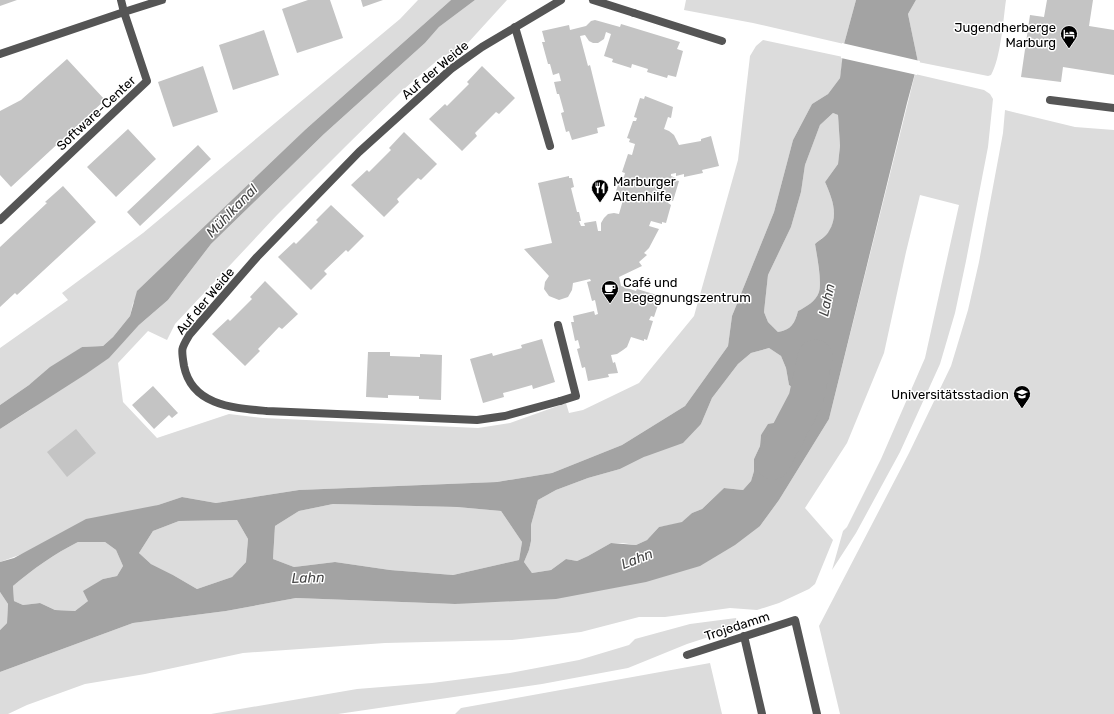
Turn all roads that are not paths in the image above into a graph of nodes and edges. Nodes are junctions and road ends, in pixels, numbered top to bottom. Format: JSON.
{"nodes":[{"id":1,"x":121,"y":0,"type":"edge"},
{"id":2,"x":162,"y":0,"type":"edge"},
{"id":3,"x":561,"y":0,"type":"edge"},
{"id":4,"x":593,"y":0,"type":"edge"},
{"id":5,"x":124,"y":12,"type":"junction"},
{"id":6,"x":514,"y":28,"type":"junction"},
{"id":7,"x":722,"y":40,"type":"dead end"},
{"id":8,"x":0,"y":54,"type":"edge"},
{"id":9,"x":1050,"y":100,"type":"dead end"},
{"id":10,"x":1114,"y":108,"type":"edge"},
{"id":11,"x":550,"y":146,"type":"dead end"},
{"id":12,"x":0,"y":220,"type":"edge"},
{"id":13,"x":558,"y":326,"type":"dead end"},
{"id":14,"x":744,"y":636,"type":"junction"},
{"id":15,"x":687,"y":655,"type":"dead end"},
{"id":16,"x":762,"y":714,"type":"edge"},
{"id":17,"x":817,"y":714,"type":"edge"}],
"edges":[{"from":1,"to":5,"type":"street"},
{"from":2,"to":5,"type":"street"},
{"from":3,"to":6,"type":"street","name":"Auf der Weide"},
{"from":4,"to":7,"type":"street"},
{"from":5,"to":8,"type":"street"},
{"from":5,"to":12,"type":"street","name":"Software-Center"},
{"from":6,"to":11,"type":"street"},
{"from":6,"to":13,"type":"street","name":"Auf der Weide"},
{"from":9,"to":10,"type":"street"},
{"from":14,"to":15,"type":"street","name":"Trojedamm"},
{"from":14,"to":16,"type":"street"},
{"from":14,"to":17,"type":"street","name":"Trojedamm"}]}
